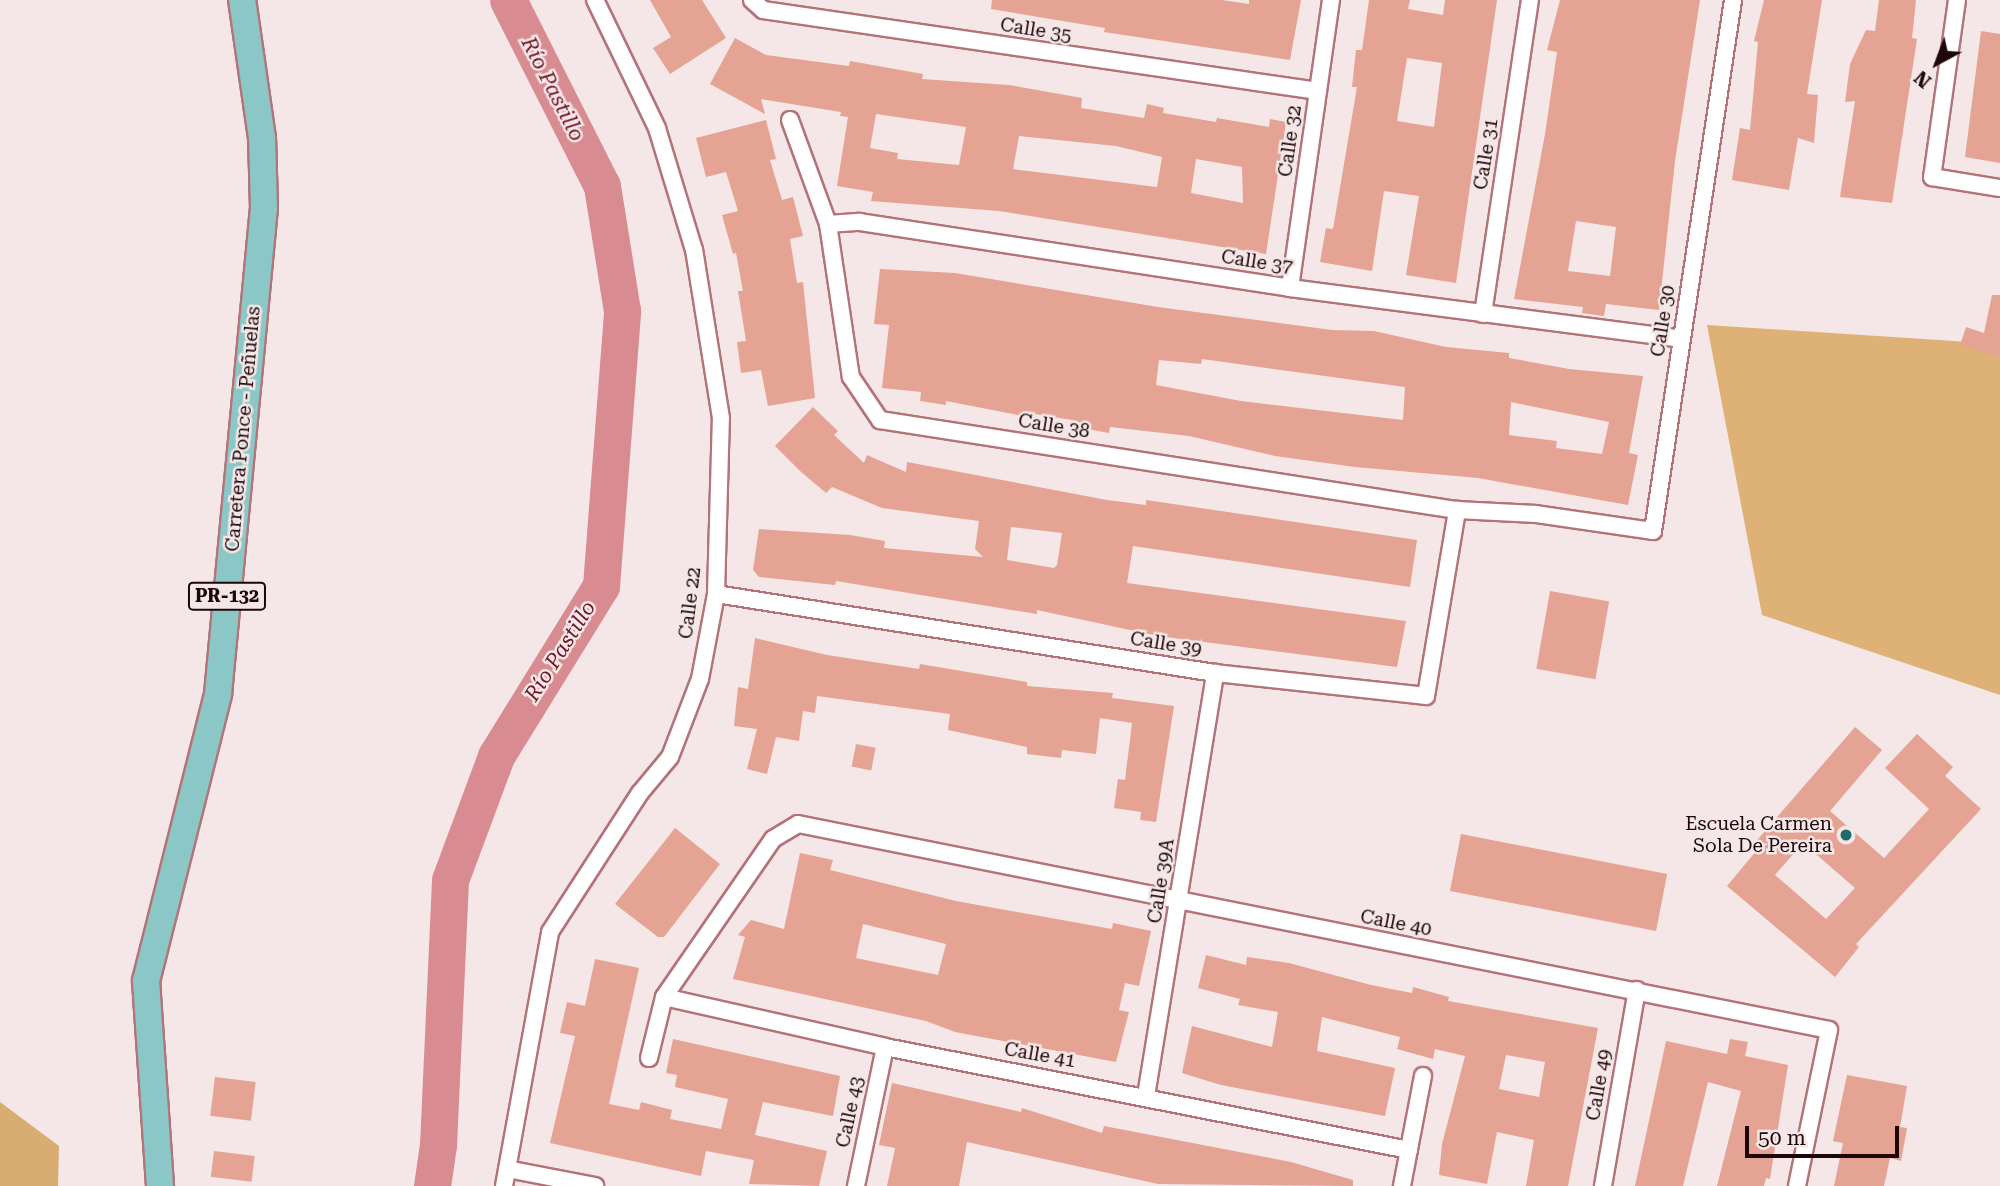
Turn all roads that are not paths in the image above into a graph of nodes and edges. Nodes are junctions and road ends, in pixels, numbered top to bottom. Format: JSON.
{"nodes":[{"id":1,"x":242,"y":0,"type":"edge"},
{"id":2,"x":595,"y":0,"type":"edge"},
{"id":3,"x":752,"y":0,"type":"edge"},
{"id":4,"x":1331,"y":0,"type":"edge"},
{"id":5,"x":1530,"y":0,"type":"edge"},
{"id":6,"x":1733,"y":0,"type":"edge"},
{"id":7,"x":1957,"y":0,"type":"edge"},
{"id":8,"x":1318,"y":91,"type":"junction"},
{"id":9,"x":790,"y":120,"type":"dead end"},
{"id":10,"x":2000,"y":188,"type":"edge"},
{"id":11,"x":828,"y":223,"type":"junction"},
{"id":12,"x":1290,"y":288,"type":"junction"},
{"id":13,"x":1483,"y":314,"type":"junction"},
{"id":14,"x":1681,"y":339,"type":"junction"},
{"id":15,"x":1457,"y":510,"type":"junction"},
{"id":16,"x":1535,"y":514,"type":"joint"},
{"id":17,"x":716,"y":594,"type":"junction"},
{"id":18,"x":1215,"y":673,"type":"junction"},
{"id":19,"x":1180,"y":903,"type":"junction"},
{"id":20,"x":1637,"y":990,"type":"junction"},
{"id":21,"x":664,"y":998,"type":"junction"},
{"id":22,"x":885,"y":1047,"type":"junction"},
{"id":23,"x":649,"y":1058,"type":"dead end"},
{"id":24,"x":1423,"y":1076,"type":"dead end"},
{"id":25,"x":1146,"y":1096,"type":"junction"},
{"id":26,"x":1409,"y":1150,"type":"junction"},
{"id":27,"x":507,"y":1169,"type":"junction"},
{"id":28,"x":160,"y":1186,"type":"edge"},
{"id":29,"x":504,"y":1186,"type":"edge"},
{"id":30,"x":595,"y":1186,"type":"edge"},
{"id":31,"x":856,"y":1186,"type":"edge"},
{"id":32,"x":1402,"y":1186,"type":"edge"},
{"id":33,"x":1603,"y":1186,"type":"edge"},
{"id":34,"x":1797,"y":1186,"type":"edge"}],
"edges":[{"from":1,"to":28,"type":"main road","name":"Carretera Ponce - Peñuelas","number":"PR-132"},
{"from":2,"to":17,"type":"street","name":"Calle 22"},
{"from":3,"to":8,"type":"street","name":"Calle 35"},
{"from":4,"to":8,"type":"street","name":"Calle 32"},
{"from":5,"to":13,"type":"street","name":"Calle 31"},
{"from":6,"to":14,"type":"street","name":"Calle 30"},
{"from":7,"to":10,"type":"street"},
{"from":8,"to":12,"type":"street","name":"Calle 32"},
{"from":9,"to":11,"type":"street","name":"Calle 38"},
{"from":11,"to":12,"type":"street","name":"Calle 37"},
{"from":11,"to":15,"type":"street","name":"Calle 38"},
{"from":12,"to":13,"type":"street","name":"Calle 37"},
{"from":13,"to":14,"type":"street","name":"Calle 37"},
{"from":14,"to":16,"type":"street","name":"Calle 30"},
{"from":15,"to":16,"type":"street","name":"Calle 38"},
{"from":15,"to":18,"type":"street","name":"Calle 39"},
{"from":17,"to":18,"type":"street","name":"Calle 39"},
{"from":17,"to":27,"type":"street","name":"Calle 22"},
{"from":18,"to":19,"type":"street","name":"Calle 39A"},
{"from":19,"to":20,"type":"street","name":"Calle 40"},
{"from":19,"to":21,"type":"street","name":"Calle 40"},
{"from":19,"to":25,"type":"street","name":"Calle 39A"},
{"from":20,"to":33,"type":"street","name":"Calle 49"},
{"from":20,"to":34,"type":"street","name":"Calle 40"},
{"from":21,"to":22,"type":"street","name":"Calle 41"},
{"from":21,"to":23,"type":"street"},
{"from":22,"to":25,"type":"street","name":"Calle 41"},
{"from":22,"to":31,"type":"street","name":"Calle 43"},
{"from":24,"to":26,"type":"street"},
{"from":25,"to":26,"type":"street","name":"Calle 41"},
{"from":26,"to":32,"type":"street"},
{"from":27,"to":29,"type":"street","name":"Calle 22"},
{"from":27,"to":30,"type":"street"}]}
